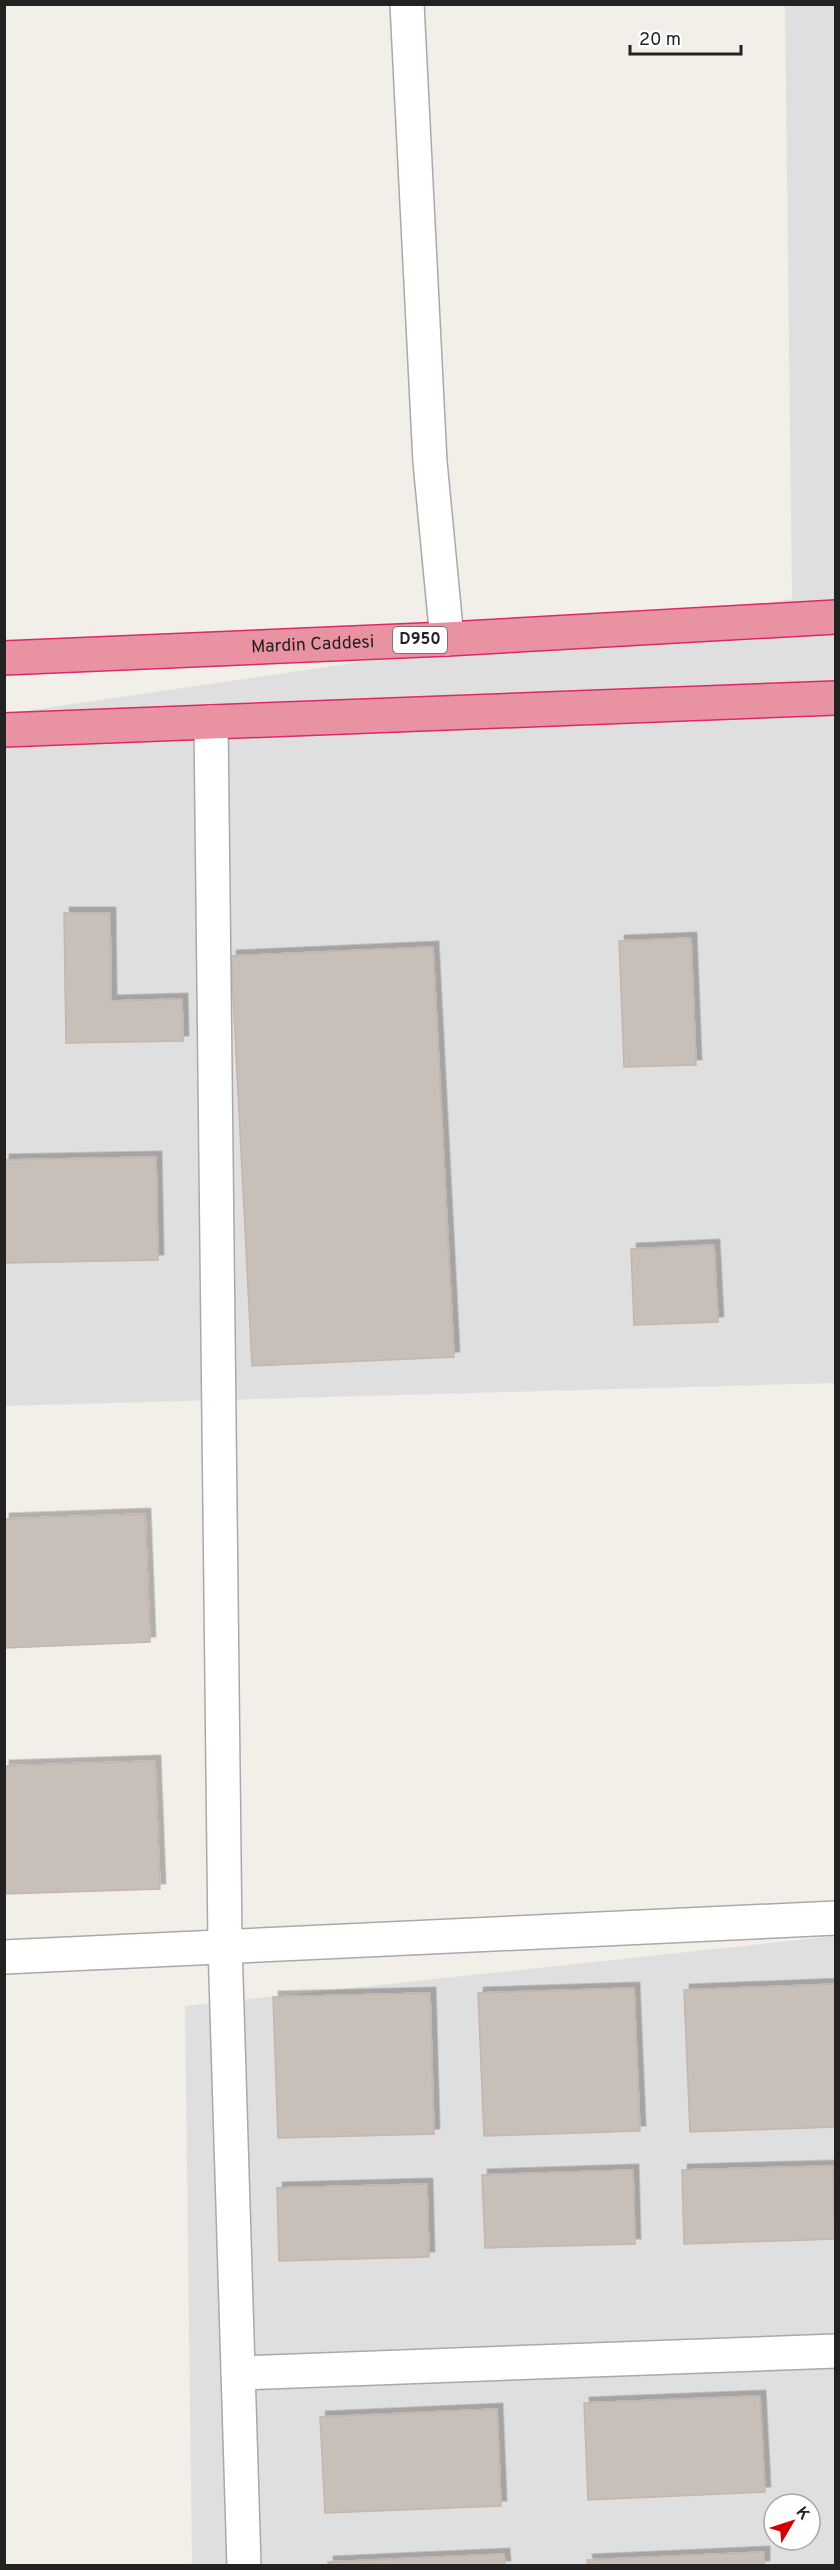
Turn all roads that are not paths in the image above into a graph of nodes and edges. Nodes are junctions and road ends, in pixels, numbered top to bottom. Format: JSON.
{"nodes":[{"id":1,"x":407,"y":4,"type":"edge"},
{"id":2,"x":836,"y":617,"type":"edge"},
{"id":3,"x":447,"y":639,"type":"junction"},
{"id":4,"x":4,"y":658,"type":"edge"},
{"id":5,"x":836,"y":698,"type":"edge"},
{"id":6,"x":212,"y":722,"type":"junction"},
{"id":7,"x":4,"y":730,"type":"edge"},
{"id":8,"x":836,"y":1918,"type":"edge"},
{"id":9,"x":225,"y":1944,"type":"junction"},
{"id":10,"x":4,"y":1957,"type":"edge"},
{"id":11,"x":836,"y":2351,"type":"edge"},
{"id":12,"x":238,"y":2373,"type":"junction"},
{"id":13,"x":244,"y":2565,"type":"edge"}],
"edges":[{"from":1,"to":3,"type":"street"},
{"from":2,"to":3,"type":"highway","name":"Mardin Caddesi","number":"D950"},
{"from":3,"to":4,"type":"highway","name":"Mardin Caddesi","number":"D950"},
{"from":5,"to":6,"type":"highway"},
{"from":6,"to":7,"type":"highway"},
{"from":6,"to":9,"type":"street"},
{"from":8,"to":9,"type":"street"},
{"from":9,"to":10,"type":"street"},
{"from":9,"to":12,"type":"street"},
{"from":11,"to":12,"type":"street"},
{"from":12,"to":13,"type":"street"}]}
